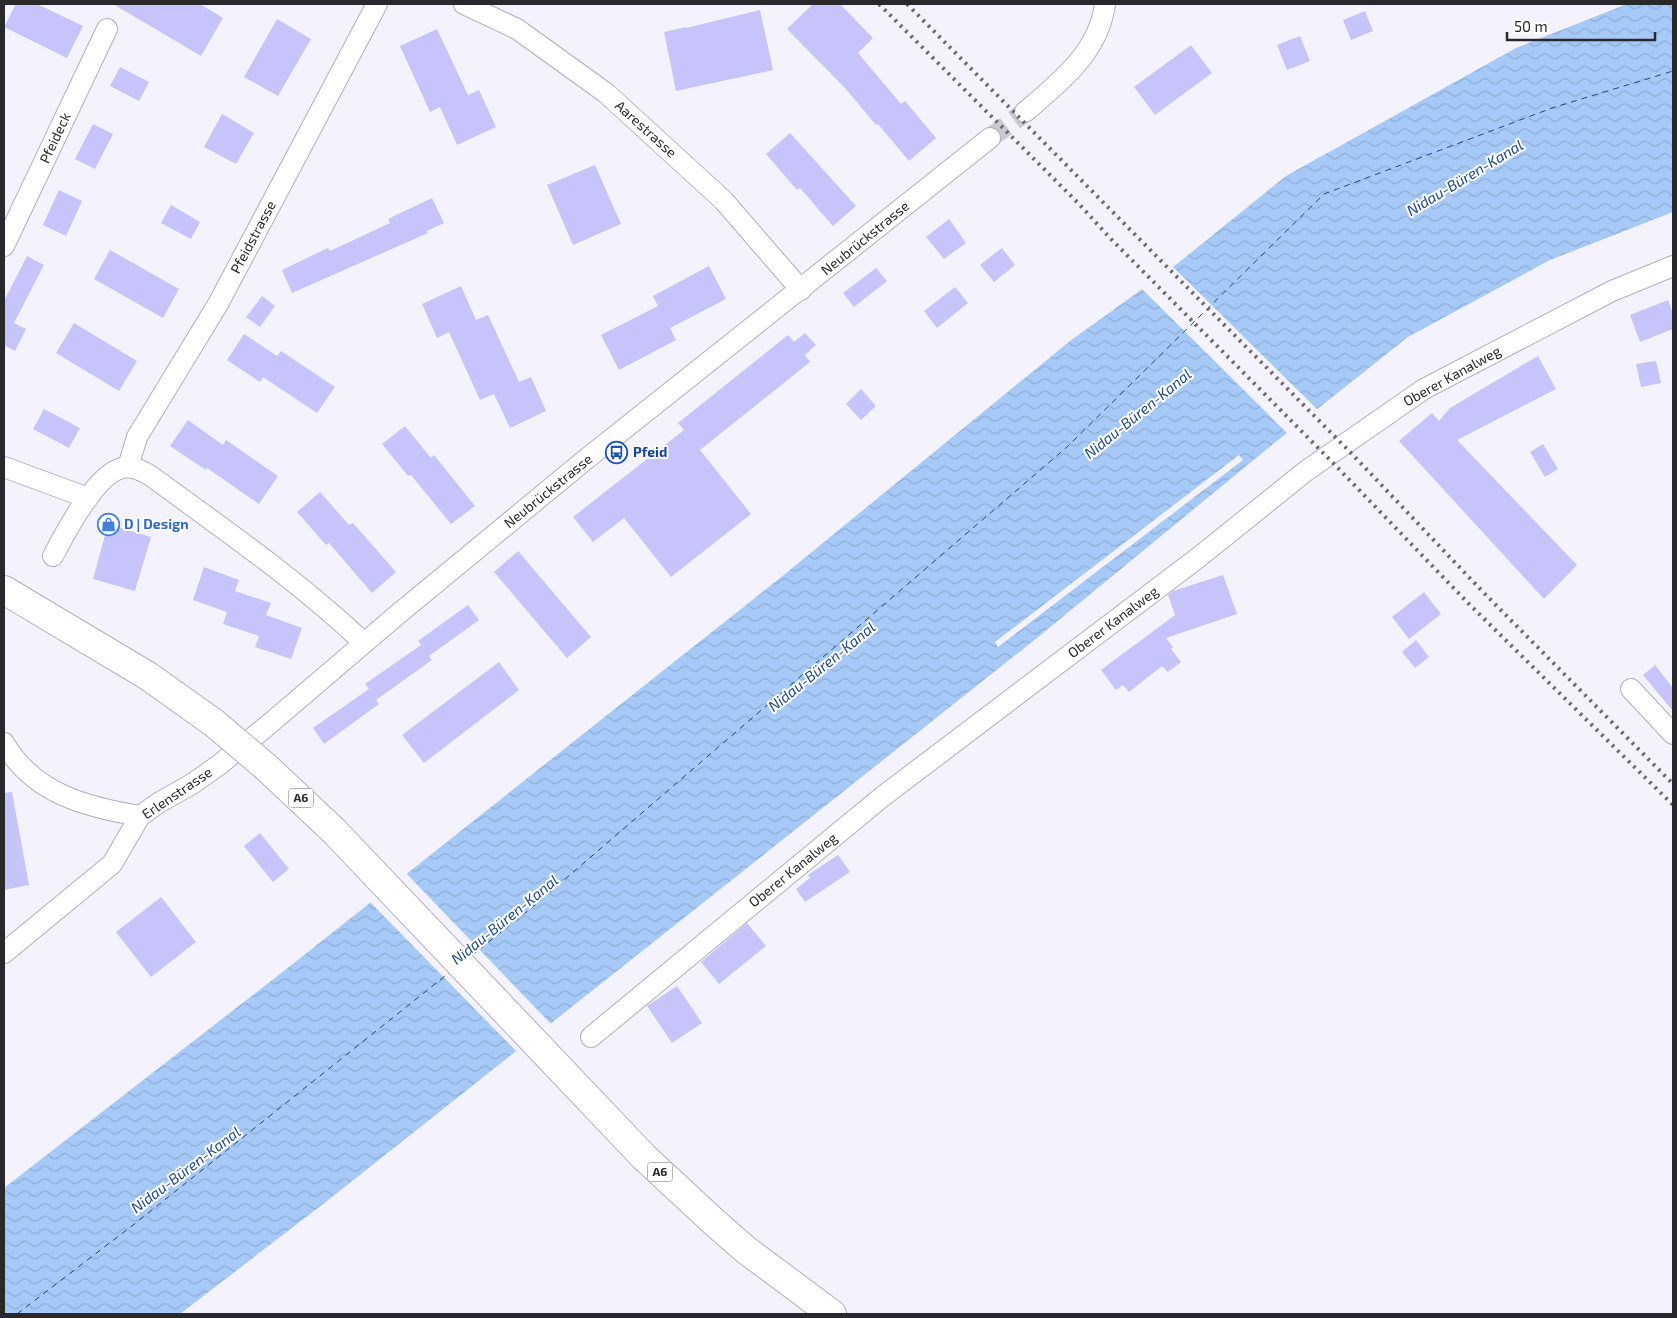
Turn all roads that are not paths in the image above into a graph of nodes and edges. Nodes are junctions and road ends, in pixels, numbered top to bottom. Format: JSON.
{"nodes":[{"id":1,"x":377,"y":4,"type":"edge"},
{"id":2,"x":464,"y":4,"type":"edge"},
{"id":3,"x":1105,"y":4,"type":"edge"},
{"id":4,"x":107,"y":29,"type":"dead end"},
{"id":5,"x":1025,"y":112,"type":"tunnel mouth"},
{"id":6,"x":990,"y":138,"type":"tunnel mouth"},
{"id":7,"x":4,"y":246,"type":"edge"},
{"id":8,"x":1673,"y":266,"type":"edge"},
{"id":9,"x":801,"y":290,"type":"junction"},
{"id":10,"x":4,"y":467,"type":"edge"},
{"id":11,"x":128,"y":467,"type":"junction"},
{"id":12,"x":88,"y":498,"type":"junction"},
{"id":13,"x":53,"y":556,"type":"dead end"},
{"id":14,"x":4,"y":590,"type":"edge"},
{"id":15,"x":4,"y":606,"type":"edge"},
{"id":16,"x":75,"y":632,"type":"junction"},
{"id":17,"x":364,"y":643,"type":"junction"},
{"id":18,"x":1631,"y":689,"type":"dead end"},
{"id":19,"x":1673,"y":734,"type":"edge"},
{"id":20,"x":4,"y":743,"type":"edge"},
{"id":21,"x":140,"y":816,"type":"junction"},
{"id":22,"x":4,"y":953,"type":"edge"},
{"id":23,"x":591,"y":1037,"type":"dead end"},
{"id":24,"x":832,"y":1314,"type":"edge"}],
"edges":[{"from":1,"to":11,"type":"street","name":"Pfeidstrasse"},
{"from":2,"to":9,"type":"street","name":"Aarestrasse"},
{"from":3,"to":5,"type":"street"},
{"from":4,"to":7,"type":"street","name":"Pfeideck"},
{"from":6,"to":9,"type":"street","name":"Neubrückstrasse"},
{"from":8,"to":23,"type":"street","name":"Oberer Kanalweg"},
{"from":9,"to":17,"type":"street","name":"Neubrückstrasse"},
{"from":10,"to":12,"type":"street"},
{"from":11,"to":12,"type":"street"},
{"from":11,"to":17,"type":"street"},
{"from":12,"to":13,"type":"street"},
{"from":14,"to":16,"type":"highway","number":"A6"},
{"from":15,"to":16,"type":"highway","number":"A6"},
{"from":16,"to":24,"type":"highway","number":"A6","bridge":true},
{"from":17,"to":21,"type":"street","name":"Erlenstrasse"},
{"from":18,"to":19,"type":"street"},
{"from":20,"to":21,"type":"street"},
{"from":21,"to":22,"type":"street","name":"Erlenstrasse"}]}
